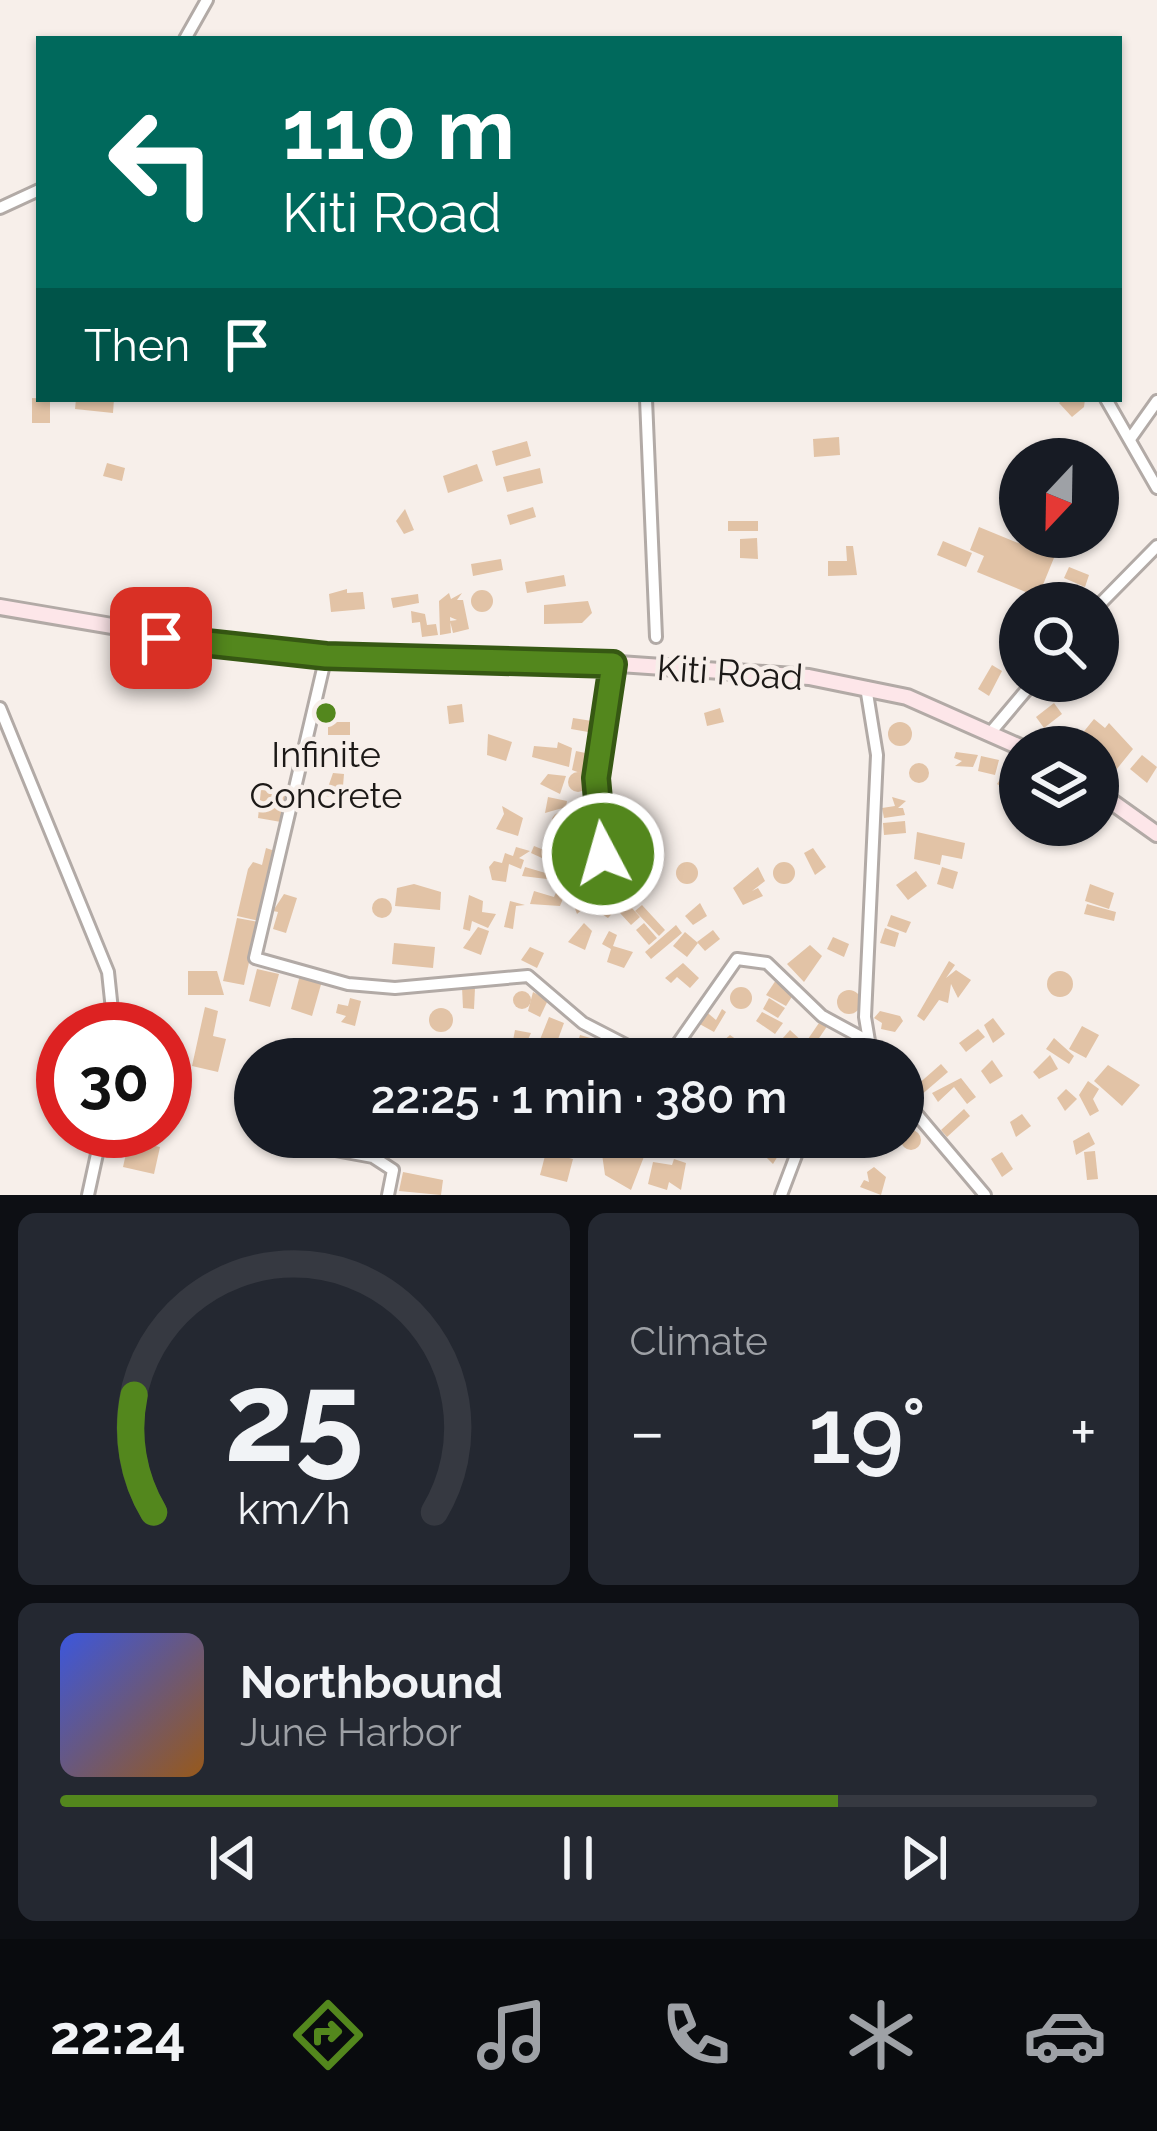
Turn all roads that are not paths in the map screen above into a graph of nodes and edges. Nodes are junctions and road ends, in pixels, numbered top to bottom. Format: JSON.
{"nodes":[{"id":1,"x":207,"y":0,"type":"edge"},
{"id":2,"x":187,"y":36,"type":"edge"},
{"id":3,"x":36,"y":191,"type":"edge"},
{"id":4,"x":0,"y":208,"type":"edge"},
{"id":5,"x":1157,"y":401,"type":"edge"},
{"id":6,"x":646,"y":402,"type":"edge"},
{"id":7,"x":1108,"y":402,"type":"edge"},
{"id":8,"x":1130,"y":439,"type":"junction"},
{"id":9,"x":1157,"y":488,"type":"edge"},
{"id":10,"x":1157,"y":546,"type":"edge"},
{"id":11,"x":1119,"y":585,"type":"edge"},
{"id":12,"x":0,"y":607,"type":"edge"},
{"id":13,"x":656,"y":637,"type":"dead end"},
{"id":14,"x":326,"y":656,"type":"junction"},
{"id":15,"x":613,"y":664,"type":"junction"},
{"id":16,"x":866,"y":685,"type":"junction"},
{"id":17,"x":1016,"y":702,"type":"edge"},
{"id":18,"x":0,"y":709,"type":"edge"},
{"id":19,"x":991,"y":732,"type":"junction"},
{"id":20,"x":999,"y":736,"type":"edge"},
{"id":21,"x":1119,"y":807,"type":"edge"},
{"id":22,"x":1157,"y":834,"type":"edge"},
{"id":23,"x":603,"y":854,"type":"dead end"},
{"id":24,"x":111,"y":1002,"type":"edge"},
{"id":25,"x":612,"y":1038,"type":"edge"},
{"id":26,"x":682,"y":1038,"type":"edge"},
{"id":27,"x":862,"y":1038,"type":"edge"},
{"id":28,"x":868,"y":1038,"type":"edge"},
{"id":29,"x":924,"y":1124,"type":"edge"},
{"id":30,"x":97,"y":1158,"type":"edge"},
{"id":31,"x":376,"y":1158,"type":"edge"},
{"id":32,"x":791,"y":1158,"type":"edge"},
{"id":33,"x":88,"y":1195,"type":"edge"},
{"id":34,"x":388,"y":1195,"type":"edge"},
{"id":35,"x":781,"y":1195,"type":"edge"},
{"id":36,"x":985,"y":1195,"type":"edge"}],
"edges":[{"from":1,"to":2,"type":"street"},
{"from":3,"to":4,"type":"street"},
{"from":5,"to":8,"type":"street"},
{"from":6,"to":13,"type":"street"},
{"from":7,"to":8,"type":"street"},
{"from":8,"to":9,"type":"street"},
{"from":10,"to":11,"type":"street"},
{"from":12,"to":14,"type":"street","name":"Kiti Road"},
{"from":14,"to":15,"type":"street","name":"Kiti Road"},
{"from":14,"to":25,"type":"street"},
{"from":15,"to":16,"type":"street","name":"Kiti Road"},
{"from":15,"to":23,"type":"street"},
{"from":16,"to":19,"type":"street","name":"Kiti Road"},
{"from":16,"to":28,"type":"street"},
{"from":17,"to":19,"type":"street"},
{"from":18,"to":24,"type":"street"},
{"from":19,"to":20,"type":"street","name":"Kiti Road"},
{"from":21,"to":22,"type":"street"},
{"from":26,"to":27,"type":"street"},
{"from":29,"to":36,"type":"street"},
{"from":30,"to":33,"type":"street"},
{"from":31,"to":34,"type":"street"},
{"from":32,"to":35,"type":"street"}]}
